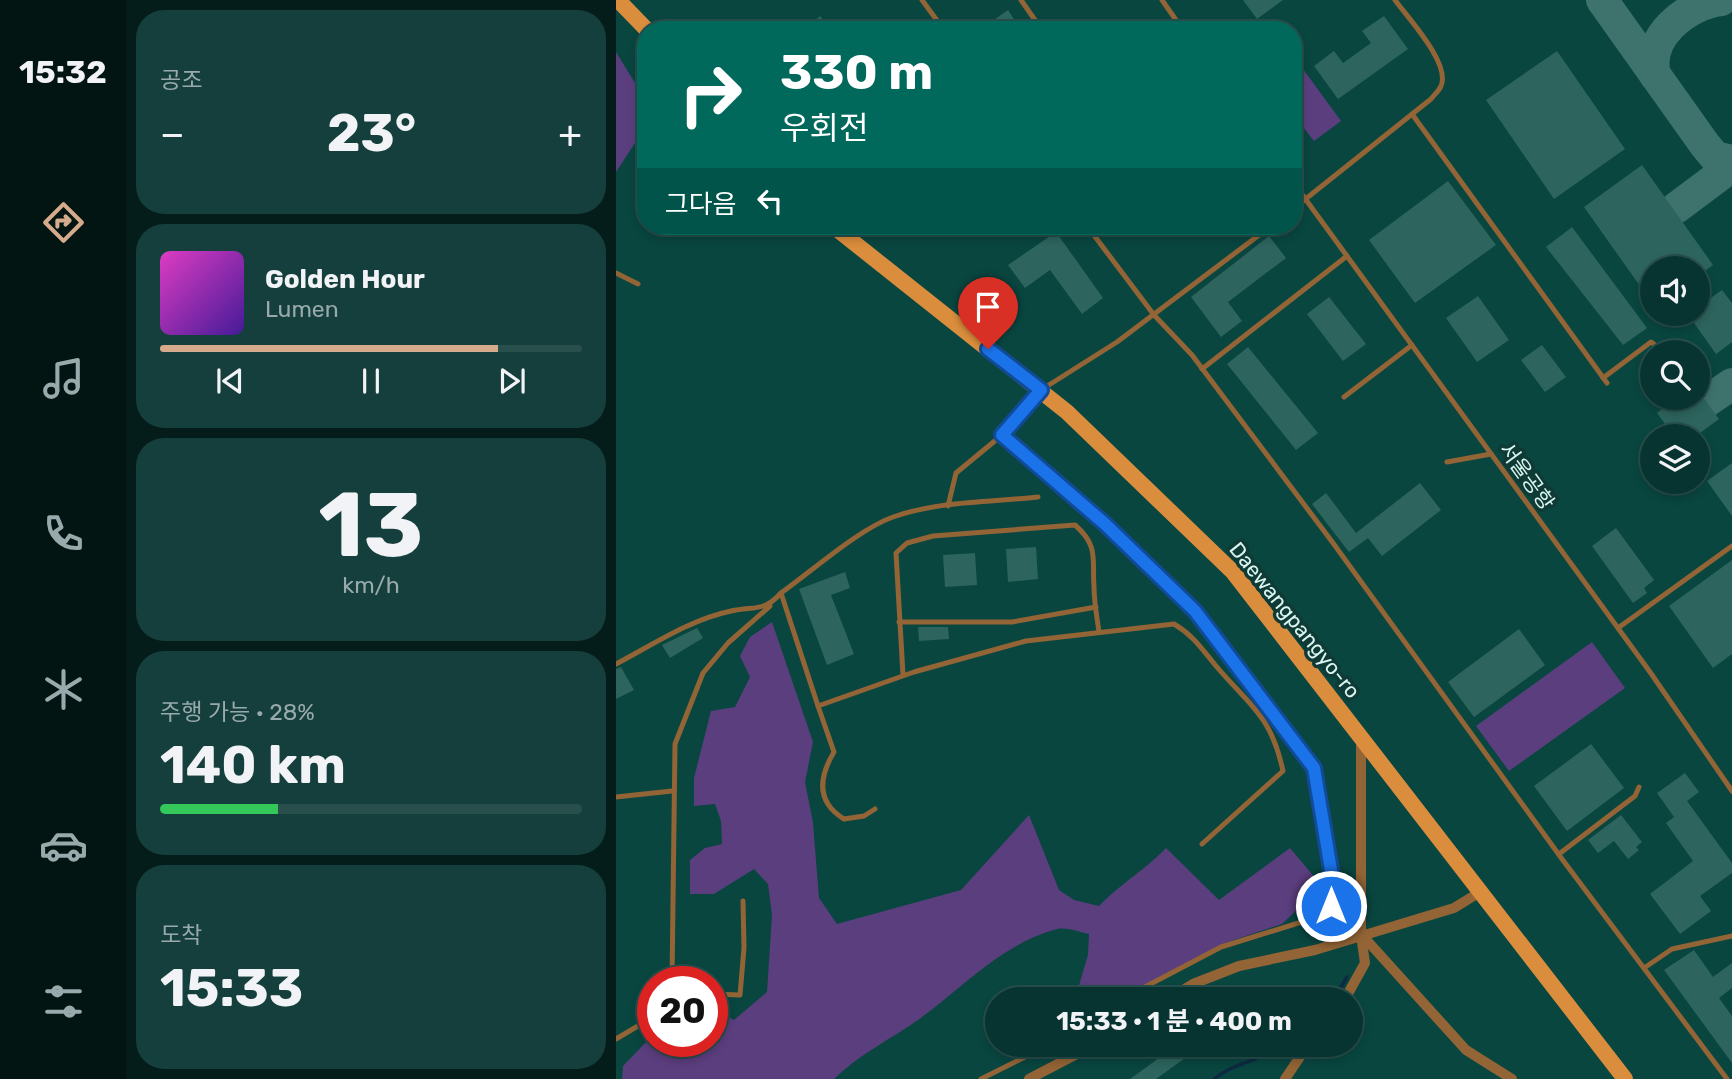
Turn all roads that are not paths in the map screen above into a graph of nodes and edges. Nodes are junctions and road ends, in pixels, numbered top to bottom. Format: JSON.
{"nodes":[{"id":1,"x":618,"y":0,"type":"edge"},
{"id":2,"x":922,"y":0,"type":"edge"},
{"id":3,"x":1021,"y":0,"type":"edge"},
{"id":4,"x":1162,"y":0,"type":"edge"},
{"id":5,"x":1395,"y":0,"type":"edge"},
{"id":6,"x":639,"y":21,"type":"edge"},
{"id":7,"x":937,"y":21,"type":"edge"},
{"id":8,"x":1036,"y":21,"type":"edge"},
{"id":9,"x":1177,"y":21,"type":"edge"},
{"id":10,"x":1412,"y":114,"type":"junction"},
{"id":11,"x":1302,"y":194,"type":"edge"},
{"id":12,"x":1306,"y":199,"type":"junction"},
{"id":13,"x":1302,"y":202,"type":"edge"},
{"id":14,"x":844,"y":235,"type":"edge"},
{"id":15,"x":1094,"y":235,"type":"edge"},
{"id":16,"x":1259,"y":235,"type":"edge"},
{"id":17,"x":1347,"y":256,"type":"junction"},
{"id":18,"x":616,"y":273,"type":"edge"},
{"id":19,"x":638,"y":284,"type":"dead end"},
{"id":20,"x":1154,"y":315,"type":"junction"},
{"id":21,"x":1412,"y":345,"type":"junction"},
{"id":22,"x":1640,"y":351,"type":"edge"},
{"id":23,"x":1202,"y":369,"type":"junction"},
{"id":24,"x":1041,"y":390,"type":"junction"},
{"id":25,"x":1344,"y":397,"type":"dead end"},
{"id":26,"x":1002,"y":435,"type":"junction"},
{"id":27,"x":1491,"y":454,"type":"junction"},
{"id":28,"x":1447,"y":462,"type":"dead end"},
{"id":29,"x":1038,"y":497,"type":"dead end"},
{"id":30,"x":948,"y":506,"type":"junction"},
{"id":31,"x":1732,"y":546,"type":"edge"},
{"id":32,"x":781,"y":593,"type":"junction"},
{"id":33,"x":770,"y":606,"type":"junction"},
{"id":34,"x":1096,"y":607,"type":"junction"},
{"id":35,"x":899,"y":622,"type":"junction"},
{"id":36,"x":1618,"y":628,"type":"junction"},
{"id":37,"x":1099,"y":632,"type":"junction"},
{"id":38,"x":616,"y":664,"type":"edge"},
{"id":39,"x":903,"y":676,"type":"junction"},
{"id":40,"x":818,"y":706,"type":"junction"},
{"id":41,"x":1361,"y":736,"type":"junction"},
{"id":42,"x":1639,"y":787,"type":"dead end"},
{"id":43,"x":672,"y":791,"type":"junction"},
{"id":44,"x":1732,"y":791,"type":"edge"},
{"id":45,"x":616,"y":797,"type":"edge"},
{"id":46,"x":874,"y":809,"type":"dead end"},
{"id":47,"x":1202,"y":844,"type":"dead end"},
{"id":48,"x":1559,"y":854,"type":"junction"},
{"id":49,"x":1480,"y":892,"type":"junction"},
{"id":50,"x":743,"y":901,"type":"dead end"},
{"id":51,"x":1362,"y":935,"type":"junction"},
{"id":52,"x":1732,"y":936,"type":"edge"},
{"id":53,"x":672,"y":966,"type":"edge"},
{"id":54,"x":1644,"y":968,"type":"junction"},
{"id":55,"x":1145,"y":987,"type":"edge"},
{"id":56,"x":1188,"y":987,"type":"edge"},
{"id":57,"x":1352,"y":987,"type":"edge"},
{"id":58,"x":728,"y":995,"type":"edge"},
{"id":59,"x":637,"y":1027,"type":"edge"},
{"id":60,"x":616,"y":1039,"type":"edge"},
{"id":61,"x":1025,"y":1057,"type":"edge"},
{"id":62,"x":1071,"y":1057,"type":"edge"},
{"id":63,"x":1300,"y":1057,"type":"edge"},
{"id":64,"x":981,"y":1079,"type":"edge"},
{"id":65,"x":1030,"y":1079,"type":"edge"},
{"id":66,"x":1285,"y":1079,"type":"edge"},
{"id":67,"x":1512,"y":1079,"type":"edge"},
{"id":68,"x":1625,"y":1079,"type":"edge"},
{"id":69,"x":1727,"y":1079,"type":"edge"}],
"edges":[{"from":1,"to":6,"type":"main road"},
{"from":2,"to":7,"type":"lane"},
{"from":3,"to":8,"type":"lane"},
{"from":4,"to":9,"type":"lane"},
{"from":5,"to":10,"type":"lane"},
{"from":10,"to":12,"type":"lane"},
{"from":10,"to":22,"type":"lane"},
{"from":11,"to":12,"type":"lane","name":"서울공항"},
{"from":12,"to":13,"type":"lane"},
{"from":12,"to":17,"type":"lane","name":"서울공항"},
{"from":14,"to":24,"type":"main road","name":"Daewangpangyo-ro"},
{"from":15,"to":20,"type":"lane"},
{"from":16,"to":20,"type":"lane"},
{"from":17,"to":21,"type":"lane","name":"서울공항"},
{"from":17,"to":23,"type":"lane"},
{"from":18,"to":19,"type":"lane"},
{"from":20,"to":23,"type":"lane"},
{"from":20,"to":24,"type":"lane"},
{"from":21,"to":25,"type":"lane"},
{"from":21,"to":27,"type":"lane","name":"서울공항"},
{"from":23,"to":48,"type":"lane"},
{"from":24,"to":26,"type":"lane"},
{"from":24,"to":41,"type":"main road","name":"Daewangpangyo-ro"},
{"from":26,"to":30,"type":"lane"},
{"from":26,"to":55,"type":"lane"},
{"from":27,"to":28,"type":"lane"},
{"from":27,"to":36,"type":"lane","name":"서울공항"},
{"from":29,"to":30,"type":"lane"},
{"from":30,"to":32,"type":"lane"},
{"from":31,"to":36,"type":"lane"},
{"from":32,"to":33,"type":"lane"},
{"from":32,"to":40,"type":"lane"},
{"from":33,"to":38,"type":"lane"},
{"from":33,"to":43,"type":"lane"},
{"from":34,"to":35,"type":"lane"},
{"from":34,"to":35,"type":"lane"},
{"from":34,"to":37,"type":"lane"},
{"from":35,"to":39,"type":"lane"},
{"from":36,"to":44,"type":"lane","name":"서울공항"},
{"from":37,"to":39,"type":"lane"},
{"from":37,"to":47,"type":"lane"},
{"from":39,"to":40,"type":"lane"},
{"from":40,"to":46,"type":"lane"},
{"from":41,"to":49,"type":"main road","name":"Daewangpangyo-ro"},
{"from":41,"to":51,"type":"street"},
{"from":42,"to":48,"type":"lane"},
{"from":43,"to":45,"type":"lane"},
{"from":43,"to":53,"type":"lane"},
{"from":48,"to":54,"type":"lane"},
{"from":49,"to":51,"type":"street"},
{"from":49,"to":68,"type":"main road","name":"Daewangpangyo-ro"},
{"from":50,"to":58,"type":"lane"},
{"from":51,"to":56,"type":"street"},
{"from":51,"to":57,"type":"street"},
{"from":51,"to":67,"type":"street"},
{"from":52,"to":54,"type":"lane"},
{"from":54,"to":69,"type":"lane"},
{"from":59,"to":60,"type":"lane"},
{"from":61,"to":64,"type":"lane"},
{"from":62,"to":65,"type":"street"},
{"from":63,"to":66,"type":"street"}]}
